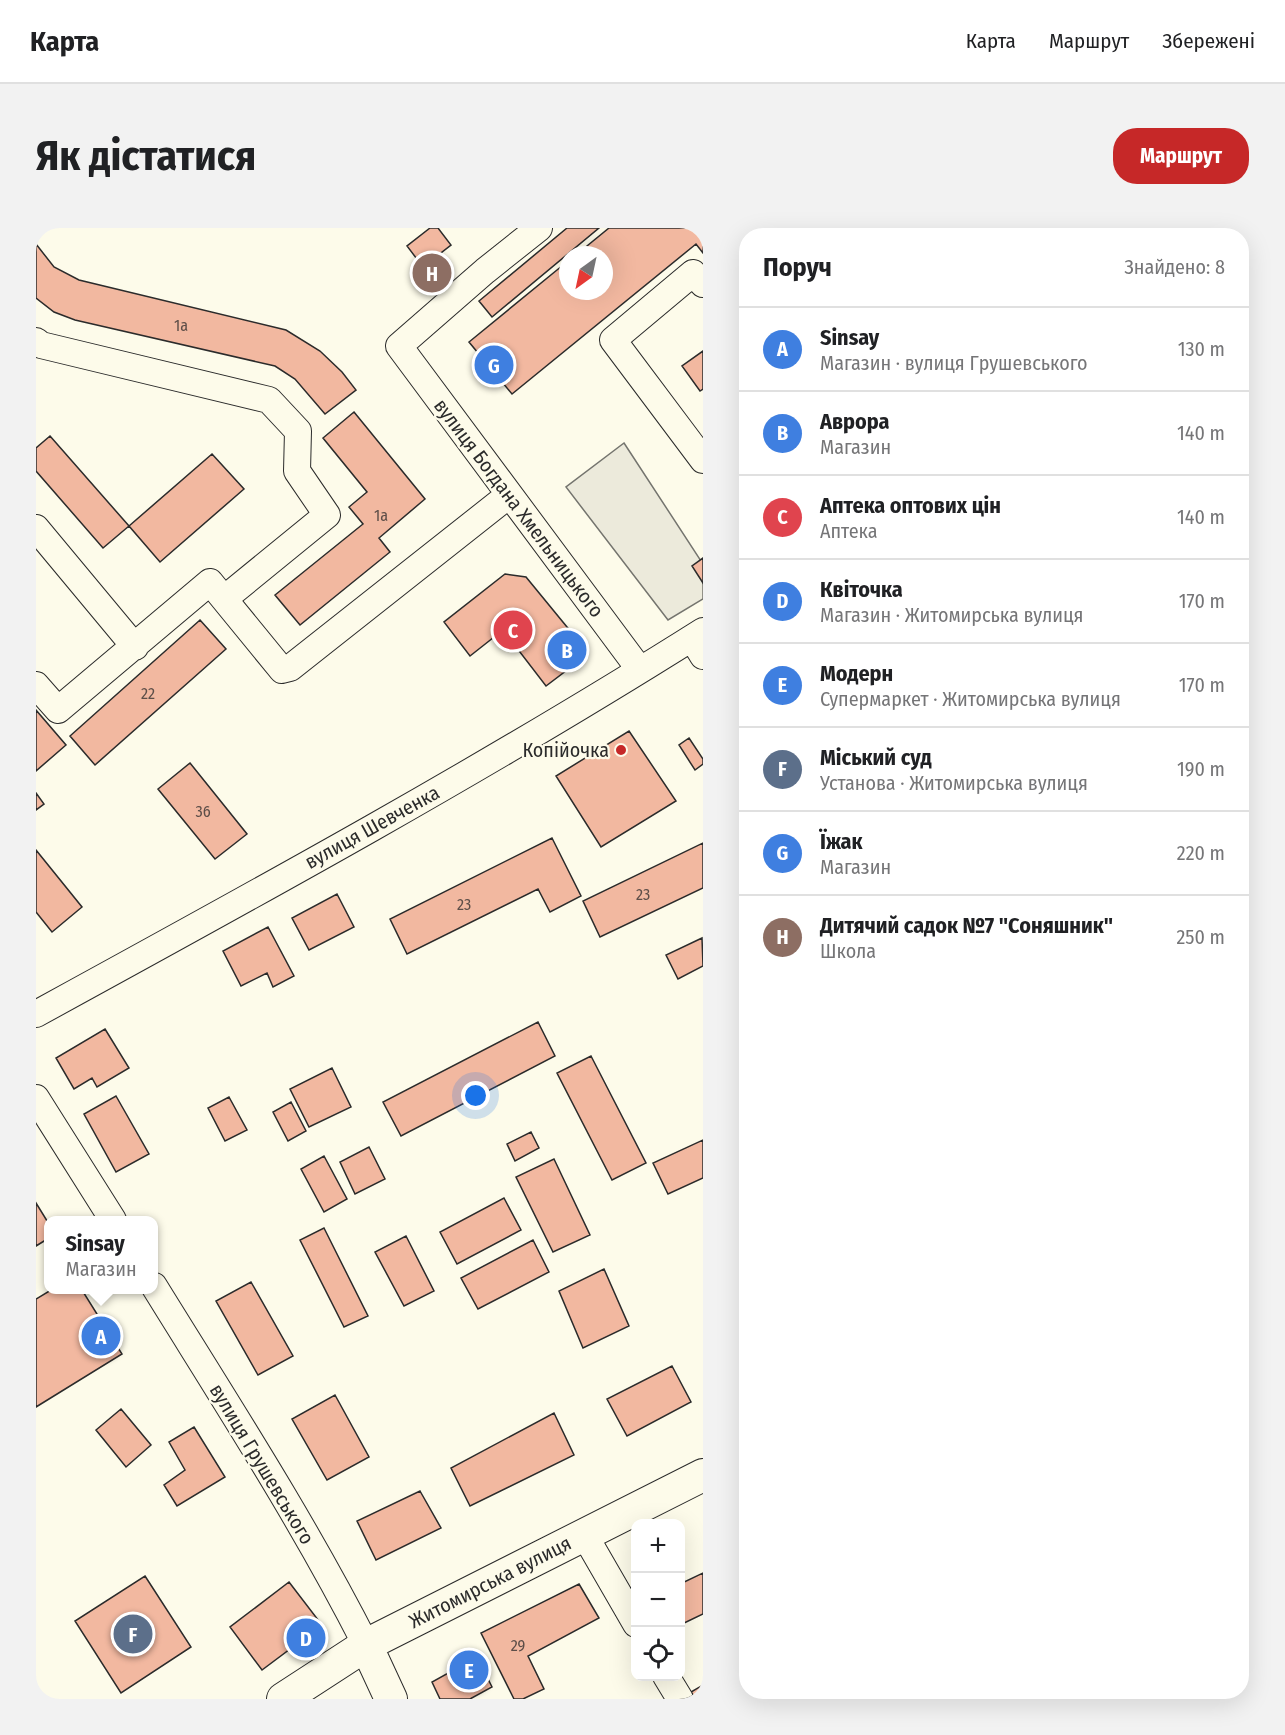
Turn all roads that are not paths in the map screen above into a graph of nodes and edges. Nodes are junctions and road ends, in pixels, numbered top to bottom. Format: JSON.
{"nodes":[{"id":1,"x":539,"y":228,"type":"edge"},
{"id":2,"x":703,"y":284,"type":"edge"},
{"id":3,"x":36,"y":341,"type":"edge"},
{"id":4,"x":702,"y":455,"type":"edge"},
{"id":5,"x":509,"y":495,"type":"junction"},
{"id":6,"x":36,"y":528,"type":"edge"},
{"id":7,"x":224,"y":599,"type":"junction"},
{"id":8,"x":699,"y":642,"type":"edge"},
{"id":9,"x":135,"y":646,"type":"junction"},
{"id":10,"x":640,"y":670,"type":"junction"},
{"id":11,"x":36,"y":685,"type":"edge"},
{"id":12,"x":36,"y":1014,"type":"edge"},
{"id":13,"x":36,"y":1098,"type":"edge"},
{"id":14,"x":110,"y":1216,"type":"edge"},
{"id":15,"x":158,"y":1294,"type":"edge"},
{"id":16,"x":703,"y":1474,"type":"edge"},
{"id":17,"x":584,"y":1534,"type":"junction"},
{"id":18,"x":631,"y":1615,"type":"edge"},
{"id":19,"x":366,"y":1645,"type":"junction"},
{"id":20,"x":669,"y":1681,"type":"edge"},
{"id":21,"x":283,"y":1699,"type":"edge"},
{"id":22,"x":391,"y":1699,"type":"edge"},
{"id":23,"x":680,"y":1699,"type":"edge"}],
"edges":[{"from":1,"to":5,"type":"street","name":"вулиця Богдана Хмельницького"},
{"from":2,"to":4,"type":"street"},
{"from":3,"to":7,"type":"street"},
{"from":5,"to":7,"type":"street"},
{"from":5,"to":10,"type":"street","name":"вулиця Богдана Хмельницького"},
{"from":6,"to":9,"type":"street"},
{"from":7,"to":9,"type":"street"},
{"from":8,"to":10,"type":"street","name":"вулиця Шевченка"},
{"from":9,"to":11,"type":"street"},
{"from":10,"to":12,"type":"street","name":"вулиця Шевченка"},
{"from":13,"to":14,"type":"street"},
{"from":15,"to":19,"type":"street","name":"вулиця Грушевського"},
{"from":16,"to":17,"type":"main road","name":"Житомирська вулиця"},
{"from":17,"to":18,"type":"street"},
{"from":17,"to":19,"type":"main road","name":"Житомирська вулиця"},
{"from":19,"to":21,"type":"main road","name":"Житомирська вулиця"},
{"from":19,"to":22,"type":"main road"},
{"from":20,"to":23,"type":"street"}]}
